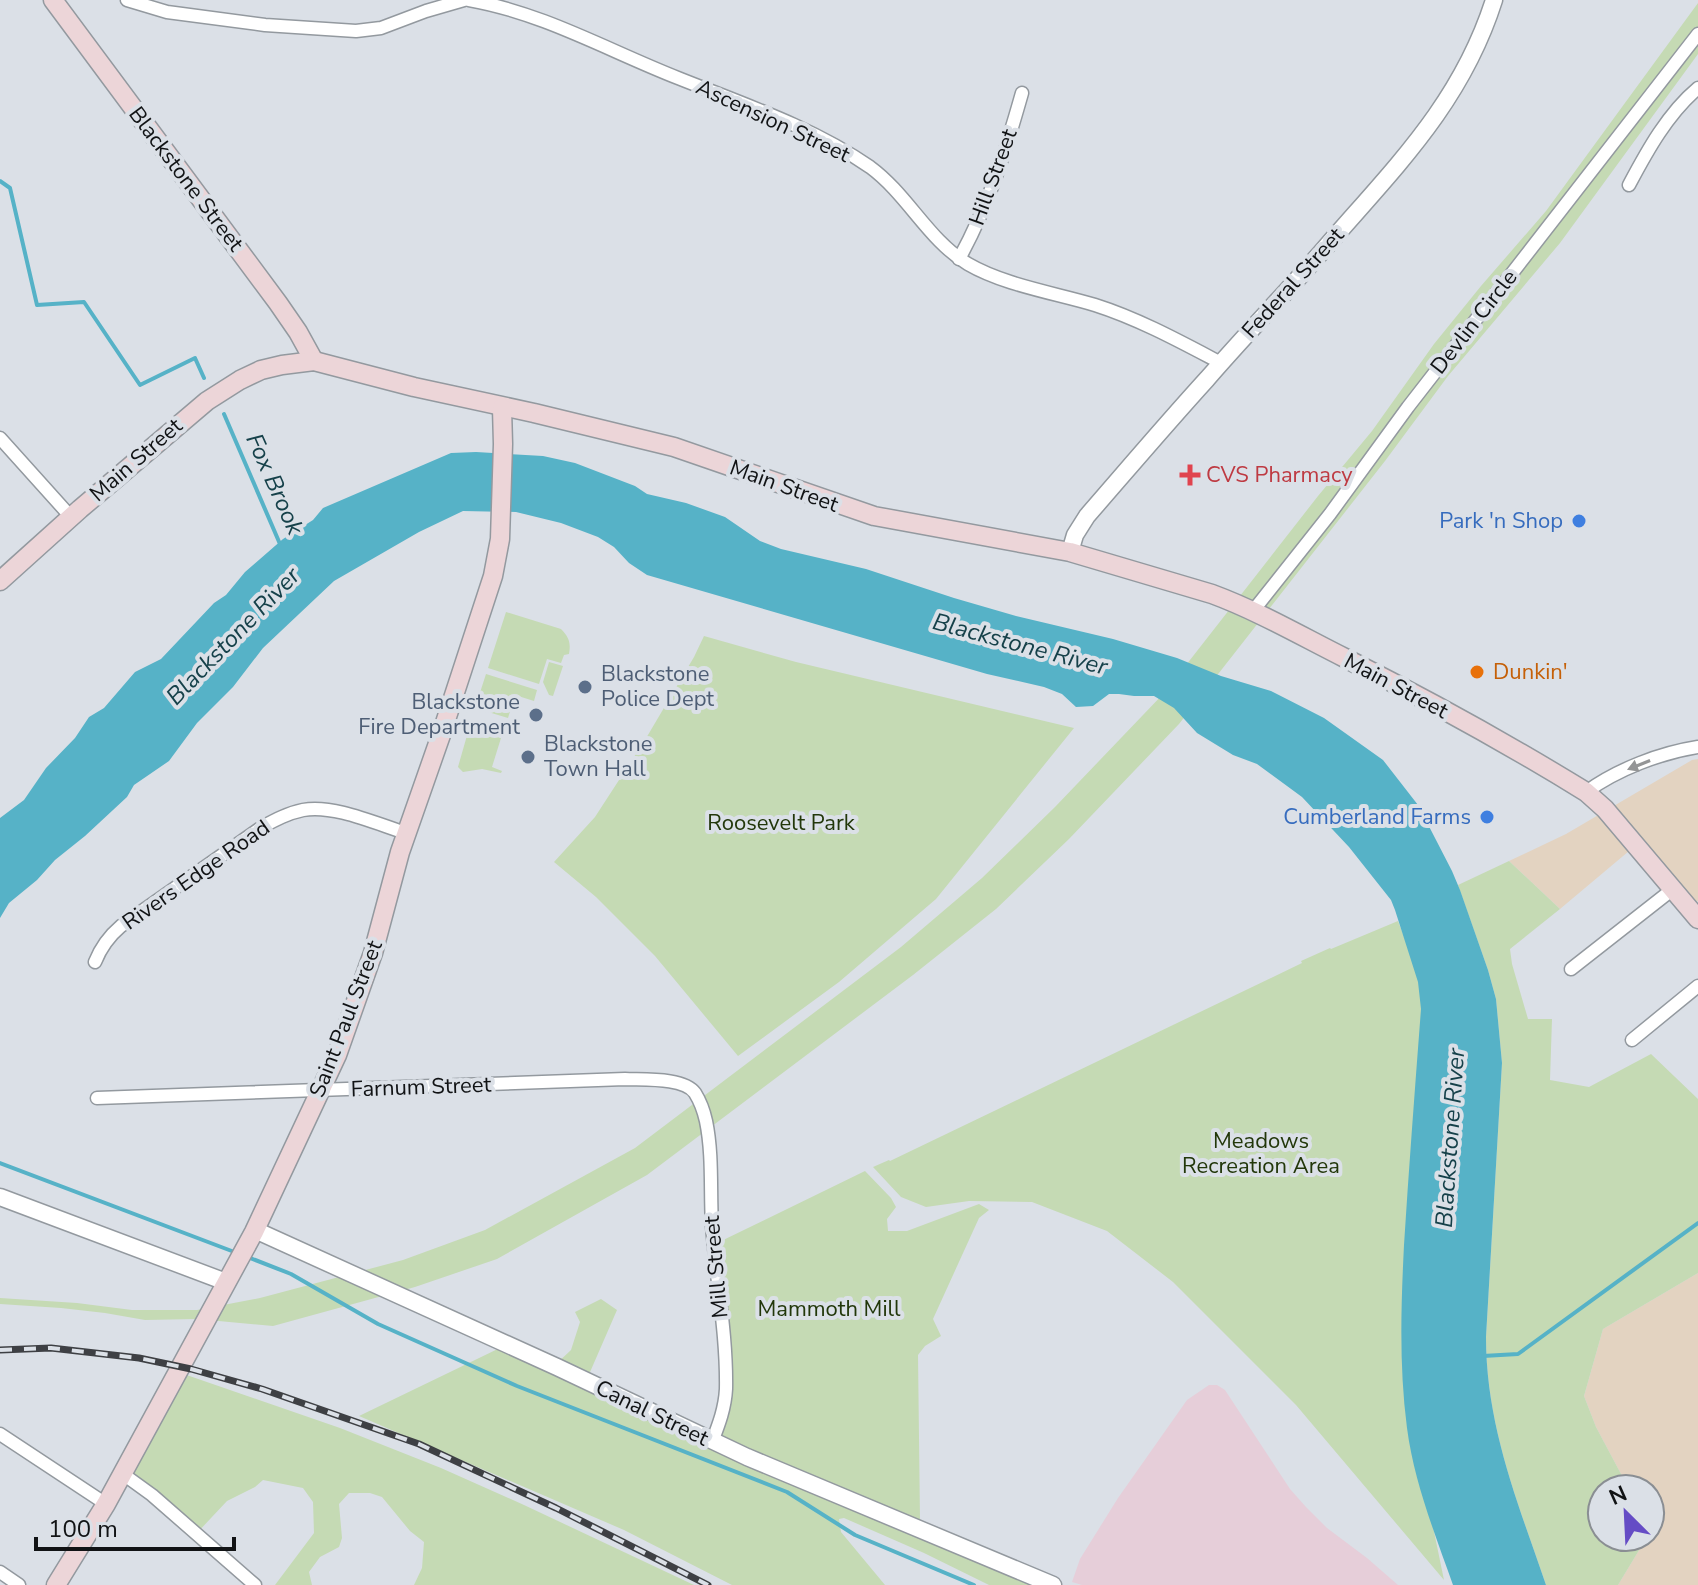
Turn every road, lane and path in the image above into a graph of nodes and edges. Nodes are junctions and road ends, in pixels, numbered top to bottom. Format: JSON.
{"nodes":[{"id":1,"x":53,"y":0,"type":"edge"},
{"id":2,"x":127,"y":0,"type":"edge"},
{"id":3,"x":466,"y":0,"type":"edge"},
{"id":4,"x":1494,"y":0,"type":"edge"},
{"id":5,"x":1698,"y":34,"type":"edge"},
{"id":6,"x":1698,"y":88,"type":"edge"},
{"id":7,"x":1022,"y":93,"type":"dead end"},
{"id":8,"x":1629,"y":185,"type":"dead end"},
{"id":9,"x":959,"y":259,"type":"junction"},
{"id":10,"x":314,"y":361,"type":"junction"},
{"id":11,"x":1221,"y":363,"type":"junction"},
{"id":12,"x":502,"y":408,"type":"junction"},
{"id":13,"x":0,"y":438,"type":"edge"},
{"id":14,"x":71,"y":517,"type":"junction"},
{"id":15,"x":1070,"y":552,"type":"junction"},
{"id":16,"x":0,"y":581,"type":"edge"},
{"id":17,"x":1253,"y":611,"type":"junction"},
{"id":18,"x":1698,"y":747,"type":"edge"},
{"id":19,"x":1591,"y":796,"type":"junction"},
{"id":20,"x":406,"y":833,"type":"junction"},
{"id":21,"x":1673,"y":889,"type":"junction"},
{"id":22,"x":1698,"y":919,"type":"edge"},
{"id":23,"x":95,"y":962,"type":"dead end"},
{"id":24,"x":1571,"y":969,"type":"dead end"},
{"id":25,"x":1698,"y":986,"type":"edge"},
{"id":26,"x":1632,"y":1040,"type":"dead end"},
{"id":27,"x":321,"y":1090,"type":"junction"},
{"id":28,"x":694,"y":1092,"type":"joint"},
{"id":29,"x":97,"y":1098,"type":"dead end"},
{"id":30,"x":0,"y":1197,"type":"edge"},
{"id":31,"x":255,"y":1230,"type":"junction"},
{"id":32,"x":226,"y":1282,"type":"junction"},
{"id":33,"x":0,"y":1434,"type":"edge"},
{"id":34,"x":712,"y":1442,"type":"junction"},
{"id":35,"x":123,"y":1474,"type":"junction"},
{"id":36,"x":106,"y":1504,"type":"junction"},
{"id":37,"x":0,"y":1572,"type":"edge"},
{"id":38,"x":251,"y":1584,"type":"edge"},
{"id":39,"x":19,"y":1585,"type":"edge"},
{"id":40,"x":56,"y":1585,"type":"edge"},
{"id":41,"x":1053,"y":1585,"type":"edge"}],
"edges":[{"from":1,"to":10,"type":"main road","name":"Blackstone Street"},
{"from":2,"to":3,"type":"street","name":"Ascension Street"},
{"from":3,"to":9,"type":"street","name":"Ascension Street"},
{"from":4,"to":11,"type":"street","name":"Federal Street"},
{"from":5,"to":17,"type":"street","name":"Devlin Circle"},
{"from":6,"to":8,"type":"street"},
{"from":7,"to":9,"type":"street","name":"Hill Street"},
{"from":9,"to":11,"type":"street","name":"Ascension Street"},
{"from":10,"to":12,"type":"main road","name":"Main Street"},
{"from":10,"to":14,"type":"main road","name":"Main Street"},
{"from":11,"to":15,"type":"street","name":"Federal Street"},
{"from":12,"to":15,"type":"main road","name":"Main Street"},
{"from":12,"to":20,"type":"main road","name":"Saint Paul Street"},
{"from":13,"to":14,"type":"street"},
{"from":14,"to":16,"type":"main road","name":"Main Street"},
{"from":15,"to":17,"type":"main road","name":"Main Street"},
{"from":17,"to":19,"type":"main road","name":"Main Street"},
{"from":18,"to":19,"type":"street","one_way":true},
{"from":19,"to":21,"type":"main road","name":"Main Street"},
{"from":20,"to":23,"type":"street","name":"Rivers Edge Road"},
{"from":20,"to":27,"type":"main road","name":"Saint Paul Street"},
{"from":21,"to":22,"type":"main road","name":"Main Street"},
{"from":21,"to":24,"type":"street"},
{"from":25,"to":26,"type":"street"},
{"from":27,"to":28,"type":"street","name":"Farnum Street"},
{"from":27,"to":29,"type":"street","name":"Farnum Street"},
{"from":27,"to":31,"type":"main road","name":"Saint Paul Street"},
{"from":28,"to":34,"type":"street","name":"Mill Street"},
{"from":30,"to":32,"type":"street"},
{"from":31,"to":32,"type":"main road","name":"Saint Paul Street"},
{"from":31,"to":34,"type":"street","name":"Canal Street"},
{"from":32,"to":35,"type":"main road","name":"Saint Paul Street"},
{"from":33,"to":36,"type":"street"},
{"from":34,"to":41,"type":"street","name":"Canal Street"},
{"from":35,"to":36,"type":"main road","name":"Saint Paul Street"},
{"from":35,"to":38,"type":"street"},
{"from":36,"to":40,"type":"main road","name":"Saint Paul Street"},
{"from":37,"to":39,"type":"street"}]}
